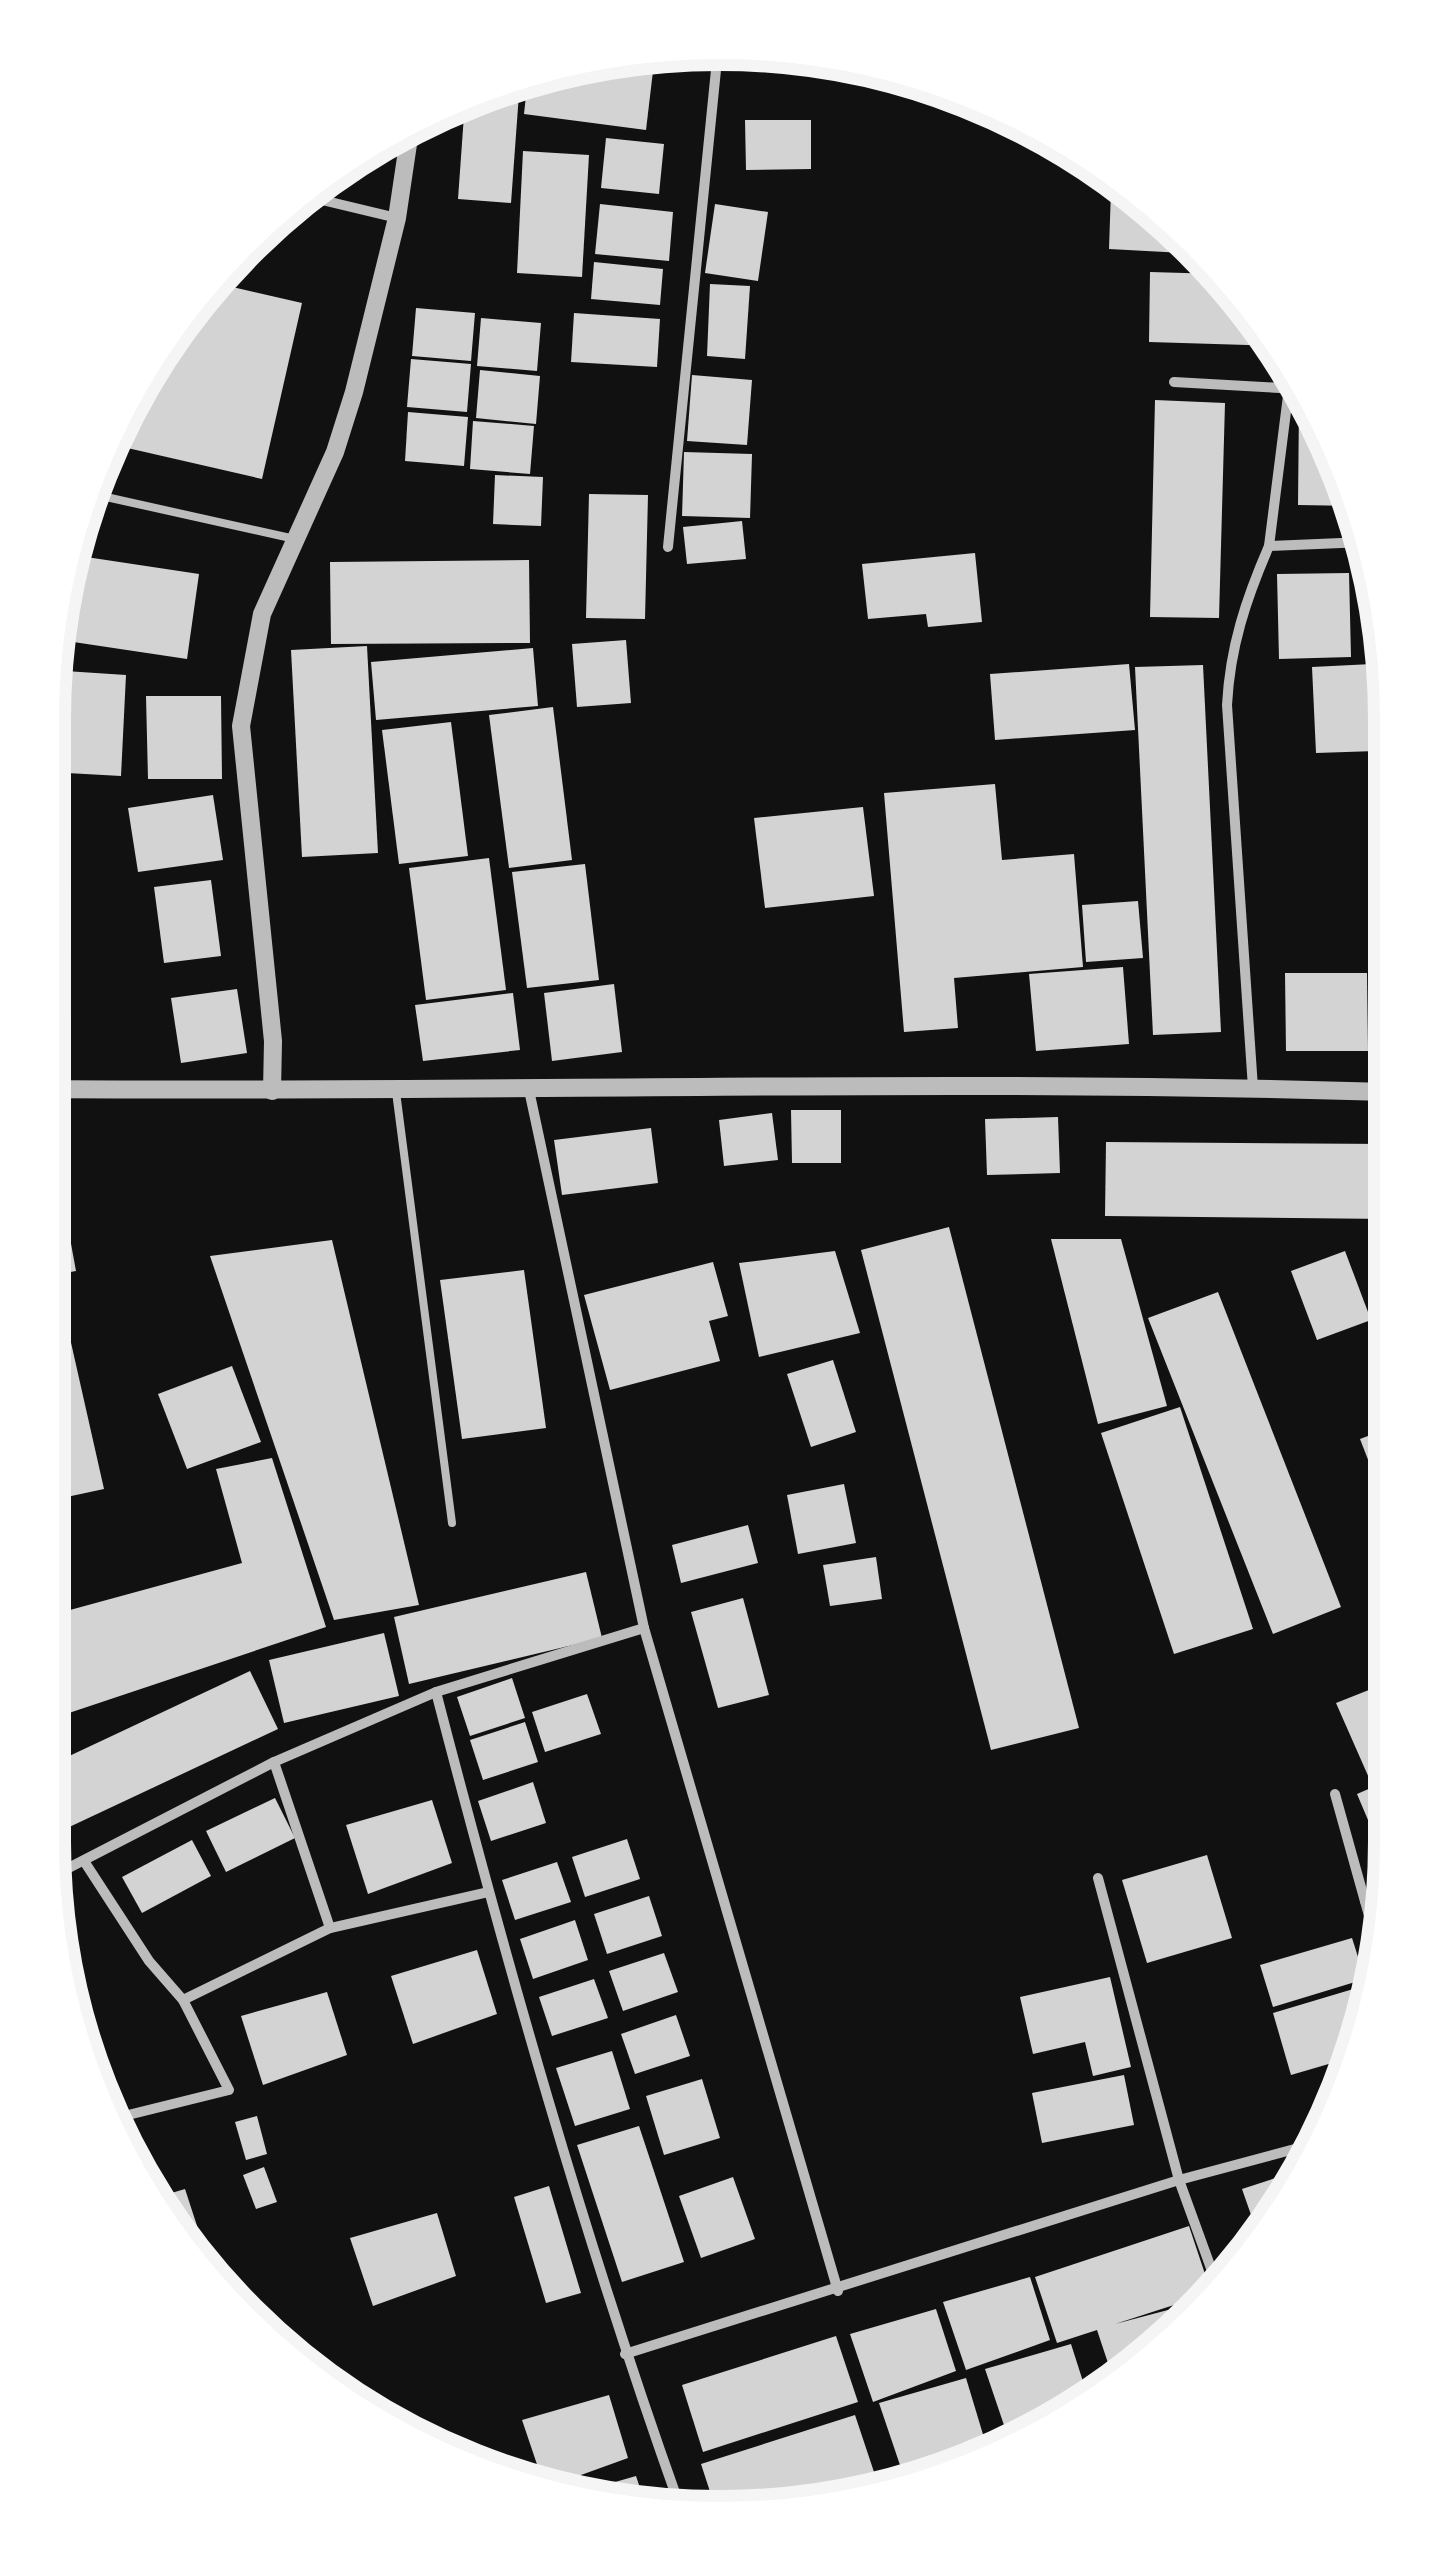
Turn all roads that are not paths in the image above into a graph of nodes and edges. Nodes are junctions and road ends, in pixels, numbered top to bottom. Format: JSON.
{"nodes":[{"id":1,"x":716,"y":65,"type":"edge"},
{"id":2,"x":408,"y":144,"type":"edge"},
{"id":3,"x":321,"y":200,"type":"edge"},
{"id":4,"x":396,"y":218,"type":"junction"},
{"id":5,"x":1174,"y":382,"type":"dead end"},
{"id":6,"x":1283,"y":387,"type":"edge"},
{"id":7,"x":1292,"y":402,"type":"edge"},
{"id":8,"x":104,"y":498,"type":"edge"},
{"id":9,"x":296,"y":539,"type":"junction"},
{"id":10,"x":1350,"y":543,"type":"edge"},
{"id":11,"x":668,"y":546,"type":"dead end"},
{"id":12,"x":1269,"y":546,"type":"junction"},
{"id":13,"x":1253,"y":1088,"type":"junction"},
{"id":14,"x":65,"y":1089,"type":"edge"},
{"id":15,"x":529,"y":1090,"type":"junction"},
{"id":16,"x":272,"y":1091,"type":"junction"},
{"id":17,"x":396,"y":1092,"type":"junction"},
{"id":18,"x":1374,"y":1092,"type":"edge"},
{"id":19,"x":452,"y":1523,"type":"dead end"},
{"id":20,"x":644,"y":1628,"type":"junction"},
{"id":21,"x":436,"y":1692,"type":"junction"},
{"id":22,"x":274,"y":1762,"type":"junction"},
{"id":23,"x":1335,"y":1794,"type":"dead end"},
{"id":24,"x":84,"y":1861,"type":"junction"},
{"id":25,"x":66,"y":1870,"type":"edge"},
{"id":26,"x":1098,"y":1878,"type":"dead end"},
{"id":27,"x":488,"y":1892,"type":"junction"},
{"id":28,"x":1371,"y":1898,"type":"edge"},
{"id":29,"x":1364,"y":1901,"type":"junction"},
{"id":30,"x":1369,"y":1918,"type":"edge"},
{"id":31,"x":330,"y":1928,"type":"junction"},
{"id":32,"x":183,"y":2000,"type":"junction"},
{"id":33,"x":125,"y":2116,"type":"edge"},
{"id":34,"x":1297,"y":2148,"type":"edge"},
{"id":35,"x":1179,"y":2180,"type":"junction"},
{"id":36,"x":1213,"y":2272,"type":"edge"},
{"id":37,"x":838,"y":2290,"type":"junction"},
{"id":38,"x":626,"y":2354,"type":"junction"},
{"id":39,"x":677,"y":2495,"type":"edge"}],
"edges":[{"from":1,"to":11,"type":"street"},
{"from":2,"to":4,"type":"street"},
{"from":3,"to":4,"type":"street"},
{"from":4,"to":9,"type":"street"},
{"from":5,"to":6,"type":"street"},
{"from":7,"to":12,"type":"street"},
{"from":8,"to":9,"type":"lane"},
{"from":9,"to":16,"type":"street"},
{"from":10,"to":12,"type":"street"},
{"from":12,"to":13,"type":"street"},
{"from":13,"to":15,"type":"street"},
{"from":13,"to":18,"type":"street"},
{"from":14,"to":16,"type":"street"},
{"from":15,"to":17,"type":"street"},
{"from":15,"to":20,"type":"street"},
{"from":16,"to":17,"type":"street"},
{"from":17,"to":19,"type":"lane"},
{"from":20,"to":21,"type":"street"},
{"from":20,"to":37,"type":"street"},
{"from":21,"to":22,"type":"street"},
{"from":21,"to":27,"type":"street"},
{"from":22,"to":24,"type":"street"},
{"from":22,"to":31,"type":"street"},
{"from":23,"to":29,"type":"street"},
{"from":24,"to":25,"type":"street"},
{"from":24,"to":32,"type":"street"},
{"from":26,"to":35,"type":"street"},
{"from":27,"to":31,"type":"street"},
{"from":27,"to":38,"type":"street"},
{"from":28,"to":29,"type":"street"},
{"from":29,"to":30,"type":"street"},
{"from":31,"to":32,"type":"street"},
{"from":32,"to":33,"type":"street"},
{"from":34,"to":35,"type":"street"},
{"from":35,"to":36,"type":"street"},
{"from":35,"to":37,"type":"street"},
{"from":37,"to":38,"type":"street"},
{"from":38,"to":39,"type":"street"}]}
